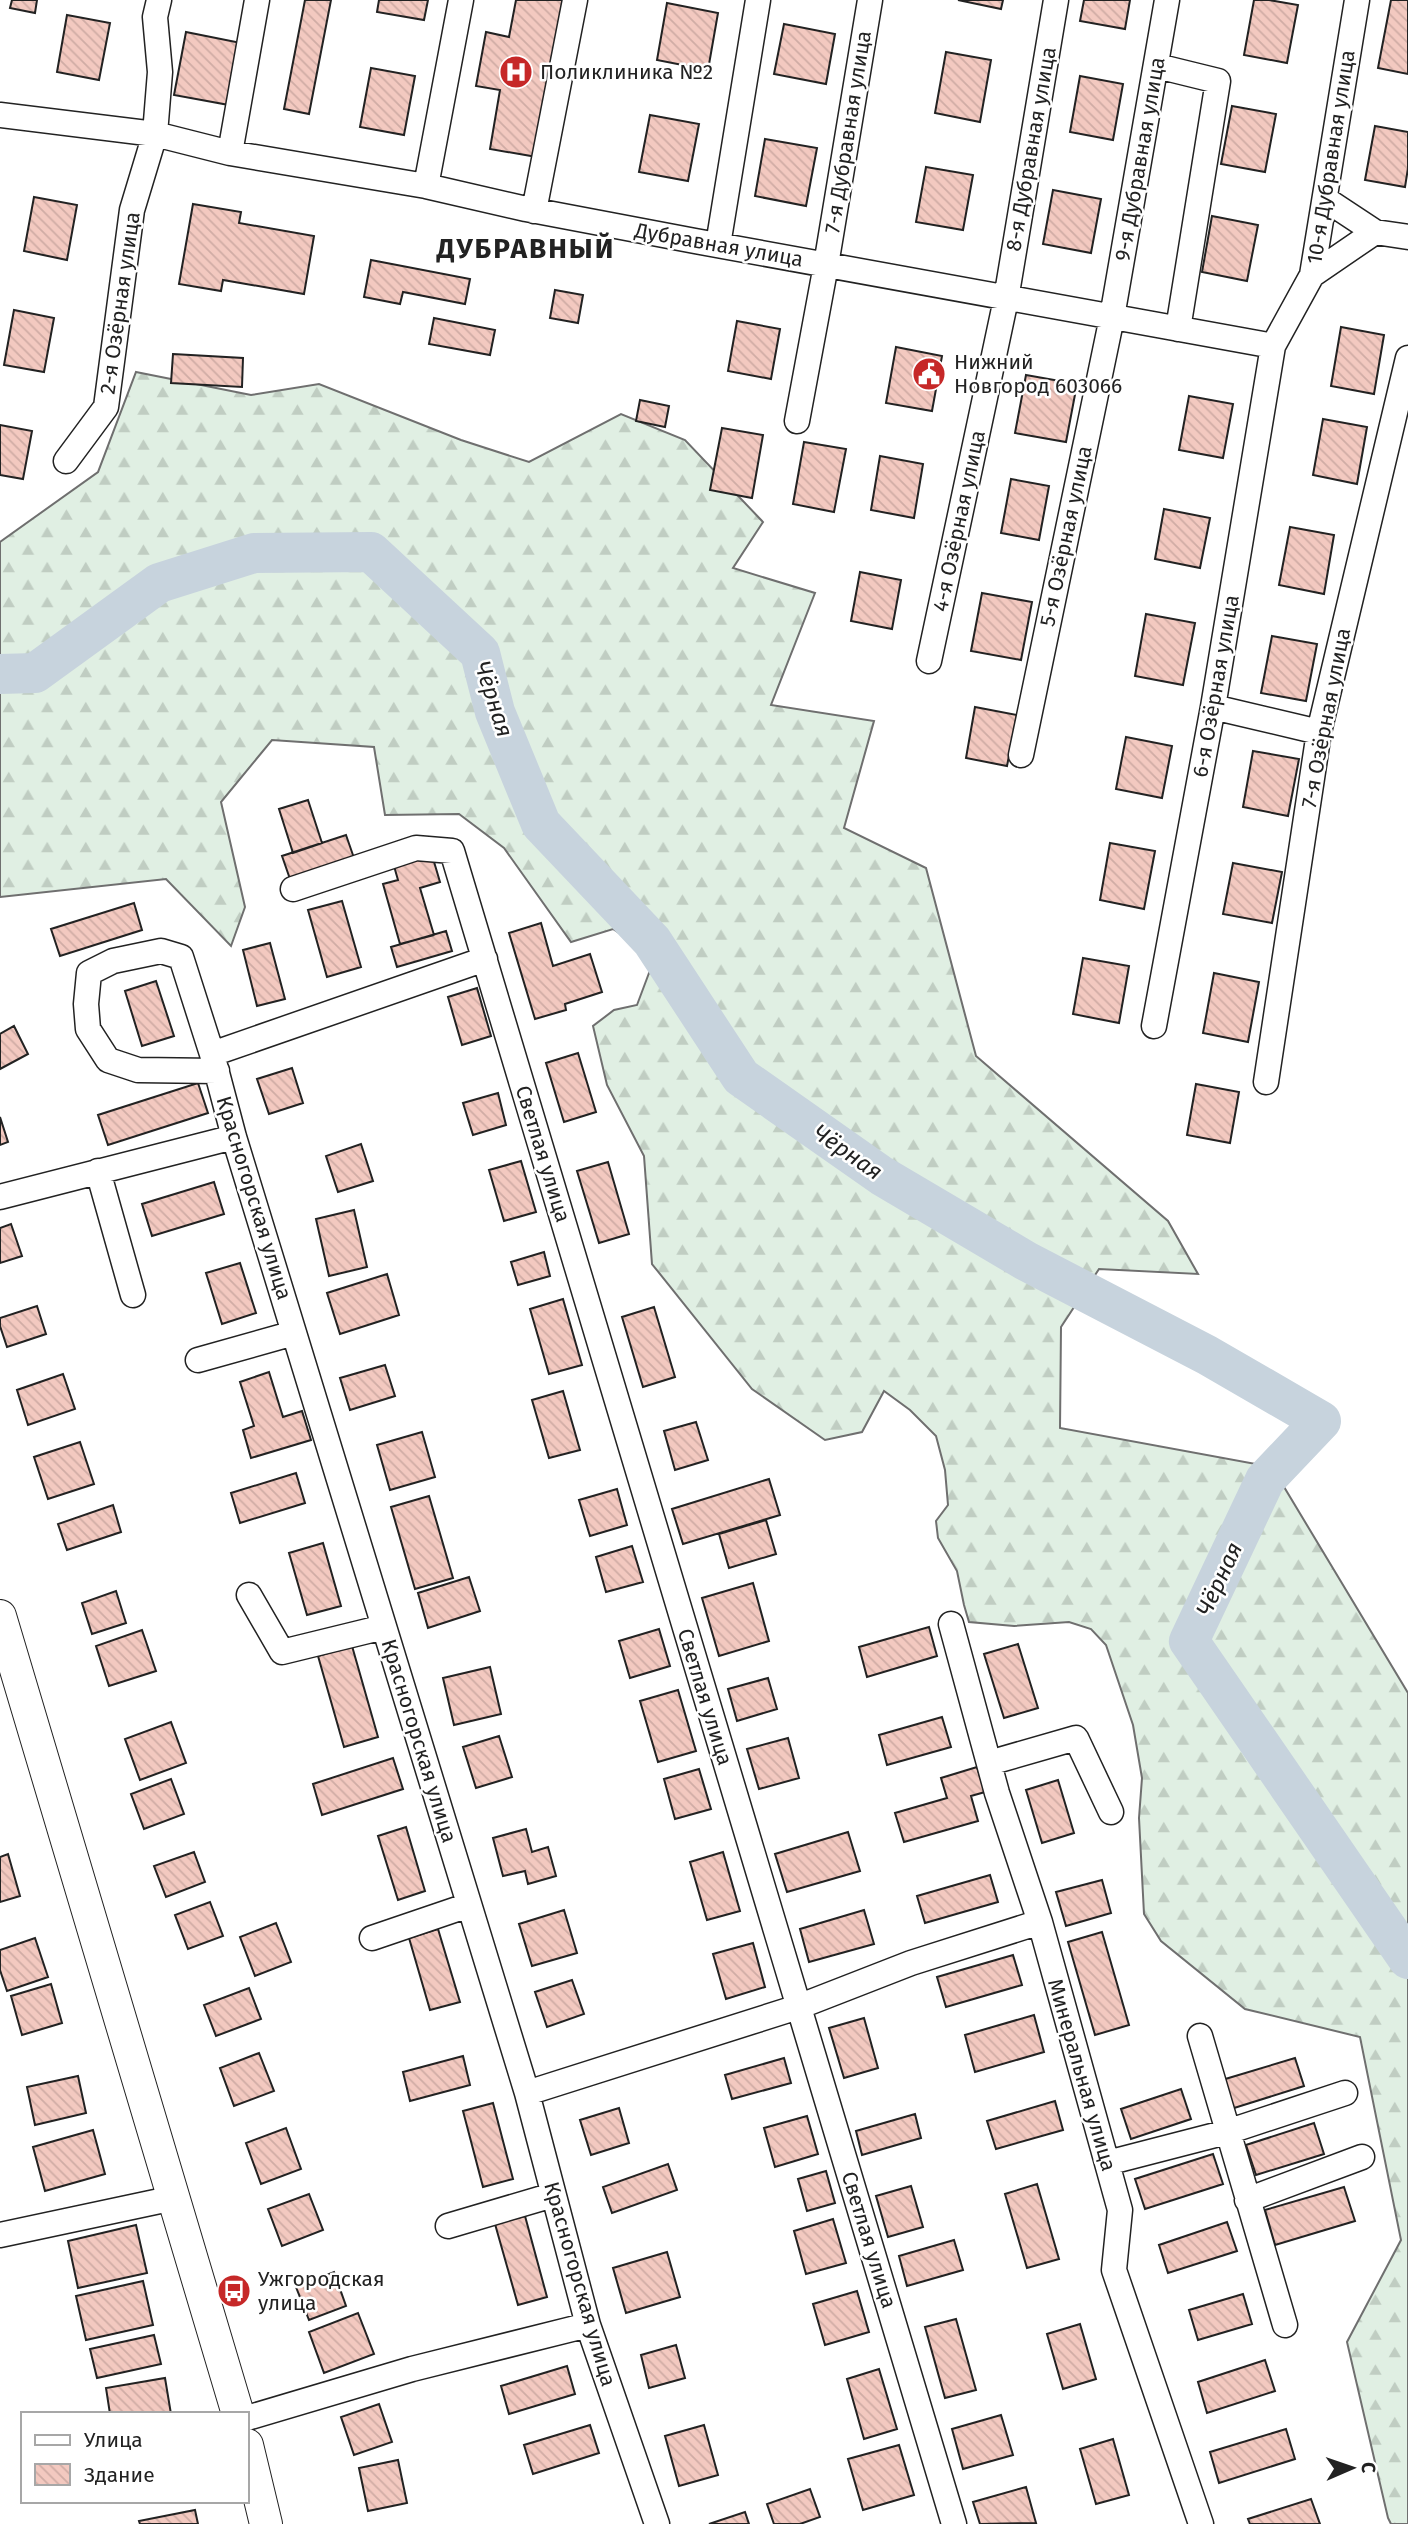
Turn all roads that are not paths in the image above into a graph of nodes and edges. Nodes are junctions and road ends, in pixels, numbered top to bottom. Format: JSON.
{"nodes":[{"id":1,"x":159,"y":0,"type":"edge"},
{"id":2,"x":257,"y":0,"type":"edge"},
{"id":3,"x":461,"y":0,"type":"edge"},
{"id":4,"x":575,"y":0,"type":"edge"},
{"id":5,"x":758,"y":0,"type":"edge"},
{"id":6,"x":870,"y":0,"type":"edge"},
{"id":7,"x":1056,"y":0,"type":"edge"},
{"id":8,"x":1167,"y":0,"type":"edge"},
{"id":9,"x":1357,"y":0,"type":"edge"},
{"id":10,"x":1157,"y":66,"type":"junction"},
{"id":11,"x":0,"y":115,"type":"edge"},
{"id":12,"x":155,"y":134,"type":"junction"},
{"id":13,"x":230,"y":153,"type":"junction"},
{"id":14,"x":426,"y":186,"type":"junction"},
{"id":15,"x":1325,"y":199,"type":"junction"},
{"id":16,"x":534,"y":211,"type":"junction"},
{"id":17,"x":1375,"y":232,"type":"junction"},
{"id":18,"x":1408,"y":237,"type":"edge"},
{"id":19,"x":718,"y":245,"type":"junction"},
{"id":20,"x":827,"y":265,"type":"junction"},
{"id":21,"x":1312,"y":275,"type":"junction"},
{"id":22,"x":1006,"y":299,"type":"junction"},
{"id":23,"x":1112,"y":317,"type":"junction"},
{"id":24,"x":1178,"y":329,"type":"junction"},
{"id":25,"x":1273,"y":346,"type":"junction"},
{"id":26,"x":1408,"y":358,"type":"edge"},
{"id":27,"x":797,"y":421,"type":"dead end"},
{"id":28,"x":66,"y":461,"type":"dead end"},
{"id":29,"x":929,"y":661,"type":"dead end"},
{"id":30,"x":1213,"y":708,"type":"junction"},
{"id":31,"x":1319,"y":732,"type":"junction"},
{"id":32,"x":1021,"y":755,"type":"dead end"},
{"id":33,"x":293,"y":889,"type":"dead end"},
{"id":34,"x":485,"y":959,"type":"junction"},
{"id":35,"x":1154,"y":1026,"type":"dead end"},
{"id":36,"x":214,"y":1062,"type":"junction"},
{"id":37,"x":1266,"y":1082,"type":"dead end"},
{"id":38,"x":234,"y":1137,"type":"junction"},
{"id":39,"x":99,"y":1171,"type":"junction"},
{"id":40,"x":0,"y":1196,"type":"edge"},
{"id":41,"x":133,"y":1295,"type":"dead end"},
{"id":42,"x":294,"y":1333,"type":"junction"},
{"id":43,"x":198,"y":1360,"type":"dead end"},
{"id":44,"x":249,"y":1595,"type":"dead end"},
{"id":45,"x":0,"y":1616,"type":"edge"},
{"id":46,"x":951,"y":1624,"type":"dead end"},
{"id":47,"x":384,"y":1627,"type":"junction"},
{"id":48,"x":989,"y":1763,"type":"junction"},
{"id":49,"x":1111,"y":1812,"type":"dead end"},
{"id":50,"x":469,"y":1905,"type":"junction"},
{"id":51,"x":1040,"y":1922,"type":"junction"},
{"id":52,"x":372,"y":1938,"type":"dead end"},
{"id":53,"x":798,"y":2007,"type":"junction"},
{"id":54,"x":1200,"y":2036,"type":"dead end"},
{"id":55,"x":527,"y":2092,"type":"junction"},
{"id":56,"x":1345,"y":2094,"type":"dead end"},
{"id":57,"x":1227,"y":2132,"type":"junction"},
{"id":58,"x":1362,"y":2157,"type":"dead end"},
{"id":59,"x":1107,"y":2163,"type":"junction"},
{"id":60,"x":554,"y":2194,"type":"junction"},
{"id":61,"x":174,"y":2198,"type":"junction"},
{"id":62,"x":1247,"y":2200,"type":"junction"},
{"id":63,"x":448,"y":2226,"type":"dead end"},
{"id":64,"x":0,"y":2235,"type":"edge"},
{"id":65,"x":588,"y":2325,"type":"junction"},
{"id":66,"x":1285,"y":2325,"type":"dead end"},
{"id":67,"x":237,"y":2412,"type":"edge"},
{"id":68,"x":248,"y":2418,"type":"edge"},
{"id":69,"x":248,"y":2449,"type":"edge"},
{"id":70,"x":266,"y":2524,"type":"edge"},
{"id":71,"x":657,"y":2524,"type":"edge"},
{"id":72,"x":954,"y":2524,"type":"edge"},
{"id":73,"x":1201,"y":2524,"type":"edge"}],
"edges":[{"from":1,"to":12,"type":"street","name":"2-я Озёрная улица"},
{"from":2,"to":13,"type":"street"},
{"from":3,"to":14,"type":"street"},
{"from":4,"to":16,"type":"street"},
{"from":5,"to":19,"type":"street"},
{"from":6,"to":20,"type":"street","name":"7-я Дубравная улица"},
{"from":7,"to":22,"type":"street","name":"8-я Дубравная улица"},
{"from":8,"to":10,"type":"street","name":"9-я Дубравная улица"},
{"from":9,"to":15,"type":"street","name":"10-я Дубравная улица"},
{"from":10,"to":23,"type":"street","name":"9-я Дубравная улица"},
{"from":10,"to":24,"type":"street"},
{"from":11,"to":12,"type":"street","name":"Дубравная улица"},
{"from":12,"to":13,"type":"street","name":"Дубравная улица"},
{"from":12,"to":28,"type":"street","name":"2-я Озёрная улица"},
{"from":13,"to":14,"type":"street","name":"Дубравная улица"},
{"from":14,"to":16,"type":"street","name":"Дубравная улица"},
{"from":15,"to":17,"type":"street"},
{"from":15,"to":21,"type":"street","name":"10-я Дубравная улица"},
{"from":16,"to":19,"type":"street","name":"Дубравная улица"},
{"from":17,"to":18,"type":"street"},
{"from":17,"to":21,"type":"street"},
{"from":19,"to":20,"type":"street","name":"Дубравная улица"},
{"from":20,"to":22,"type":"street","name":"Дубравная улица"},
{"from":20,"to":27,"type":"street","name":"7-я Дубравная улица"},
{"from":21,"to":25,"type":"street","name":"10-я Дубравная улица"},
{"from":22,"to":23,"type":"street","name":"Дубравная улица"},
{"from":22,"to":29,"type":"street","name":"4-я Озёрная улица"},
{"from":23,"to":24,"type":"street","name":"Дубравная улица"},
{"from":23,"to":32,"type":"street","name":"5-я Озёрная улица"},
{"from":24,"to":25,"type":"street","name":"Дубравная улица"},
{"from":25,"to":30,"type":"street","name":"6-я Озёрная улица"},
{"from":26,"to":31,"type":"street","name":"7-я Озёрная улица"},
{"from":30,"to":31,"type":"street"},
{"from":30,"to":35,"type":"street","name":"6-я Озёрная улица"},
{"from":31,"to":37,"type":"street","name":"7-я Озёрная улица"},
{"from":33,"to":34,"type":"street","name":"Светлая улица"},
{"from":34,"to":36,"type":"street"},
{"from":34,"to":53,"type":"street","name":"Светлая улица"},
{"from":36,"to":36,"type":"street","name":"Красногорская улица"},
{"from":36,"to":38,"type":"street","name":"Красногорская улица"},
{"from":38,"to":39,"type":"street"},
{"from":38,"to":42,"type":"street","name":"Красногорская улица"},
{"from":39,"to":40,"type":"street"},
{"from":39,"to":41,"type":"street"},
{"from":42,"to":43,"type":"street"},
{"from":42,"to":47,"type":"street","name":"Красногорская улица"},
{"from":44,"to":47,"type":"street"},
{"from":45,"to":61,"type":"main road"},
{"from":46,"to":48,"type":"street","name":"Минеральная улица"},
{"from":47,"to":50,"type":"street","name":"Красногорская улица"},
{"from":48,"to":49,"type":"street"},
{"from":48,"to":51,"type":"street","name":"Минеральная улица"},
{"from":50,"to":52,"type":"street"},
{"from":50,"to":55,"type":"street","name":"Красногорская улица"},
{"from":51,"to":53,"type":"street"},
{"from":51,"to":59,"type":"street","name":"Минеральная улица"},
{"from":53,"to":55,"type":"street"},
{"from":53,"to":72,"type":"street","name":"Светлая улица"},
{"from":54,"to":57,"type":"street"},
{"from":55,"to":60,"type":"street","name":"Красногорская улица"},
{"from":56,"to":57,"type":"street"},
{"from":57,"to":59,"type":"street"},
{"from":57,"to":62,"type":"street"},
{"from":58,"to":62,"type":"street"},
{"from":59,"to":73,"type":"street","name":"Минеральная улица"},
{"from":60,"to":63,"type":"street"},
{"from":60,"to":65,"type":"street","name":"Красногорская улица"},
{"from":61,"to":64,"type":"street"},
{"from":61,"to":67,"type":"main road"},
{"from":62,"to":66,"type":"street"},
{"from":65,"to":68,"type":"street"},
{"from":65,"to":71,"type":"street","name":"Красногорская улица"},
{"from":69,"to":70,"type":"main road"}]}
